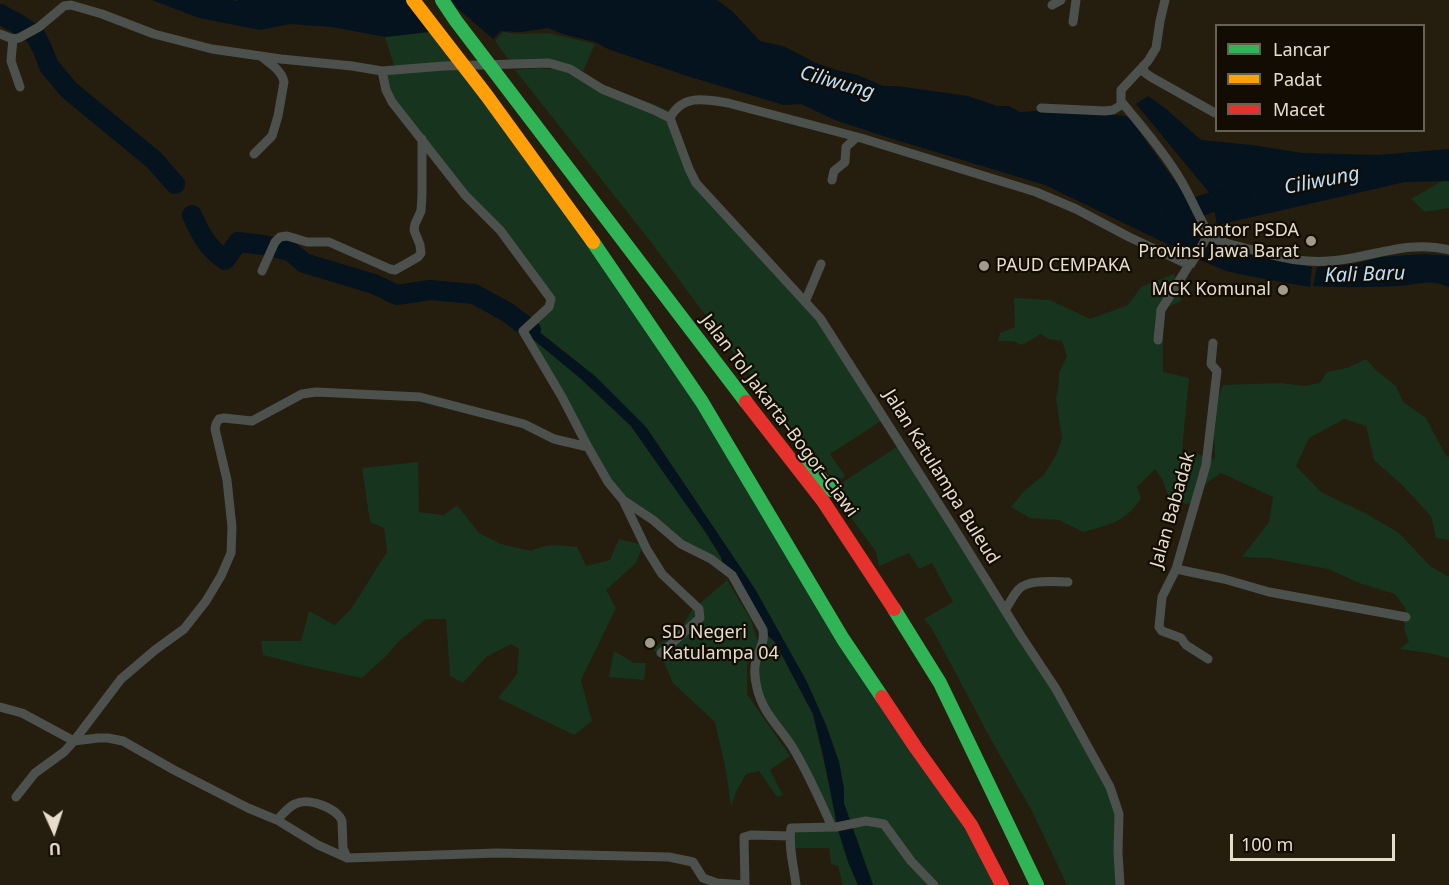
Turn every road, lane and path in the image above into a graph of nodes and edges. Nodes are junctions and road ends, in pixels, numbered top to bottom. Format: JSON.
{"nodes":[{"id":1,"x":413,"y":0,"type":"edge"},
{"id":2,"x":442,"y":0,"type":"edge"},
{"id":3,"x":1061,"y":0,"type":"edge"},
{"id":4,"x":1076,"y":0,"type":"edge"},
{"id":5,"x":1166,"y":0,"type":"edge"},
{"id":6,"x":67,"y":2,"type":"edge"},
{"id":7,"x":1052,"y":5,"type":"dead end"},
{"id":8,"x":1073,"y":22,"type":"dead end"},
{"id":9,"x":0,"y":34,"type":"edge"},
{"id":10,"x":17,"y":38,"type":"junction"},
{"id":11,"x":261,"y":56,"type":"junction"},
{"id":12,"x":1143,"y":66,"type":"junction"},
{"id":13,"x":382,"y":71,"type":"junction"},
{"id":14,"x":20,"y":87,"type":"dead end"},
{"id":15,"x":1124,"y":105,"type":"junction"},
{"id":16,"x":1041,"y":108,"type":"dead end"},
{"id":17,"x":1215,"y":112,"type":"dead end"},
{"id":18,"x":670,"y":118,"type":"junction"},
{"id":19,"x":857,"y":137,"type":"junction"},
{"id":20,"x":422,"y":139,"type":"junction"},
{"id":21,"x":254,"y":154,"type":"dead end"},
{"id":22,"x":832,"y":180,"type":"dead end"},
{"id":23,"x":1207,"y":236,"type":"junction"},
{"id":24,"x":1449,"y":250,"type":"edge"},
{"id":25,"x":1191,"y":262,"type":"junction"},
{"id":26,"x":821,"y":264,"type":"dead end"},
{"id":27,"x":262,"y":271,"type":"dead end"},
{"id":28,"x":805,"y":302,"type":"junction"},
{"id":29,"x":1158,"y":340,"type":"dead end"},
{"id":30,"x":1213,"y":343,"type":"dead end"},
{"id":31,"x":729,"y":381,"type":"junction"},
{"id":32,"x":588,"y":447,"type":"junction"},
{"id":33,"x":831,"y":490,"type":"dead end"},
{"id":34,"x":623,"y":500,"type":"junction"},
{"id":35,"x":1176,"y":569,"type":"junction"},
{"id":36,"x":1068,"y":582,"type":"dead end"},
{"id":37,"x":1005,"y":610,"type":"junction"},
{"id":38,"x":1406,"y":617,"type":"dead end"},
{"id":39,"x":661,"y":653,"type":"dead end"},
{"id":40,"x":1208,"y":659,"type":"dead end"},
{"id":41,"x":0,"y":707,"type":"edge"},
{"id":42,"x":75,"y":741,"type":"junction"},
{"id":43,"x":16,"y":797,"type":"dead end"},
{"id":44,"x":277,"y":820,"type":"junction"},
{"id":45,"x":834,"y":827,"type":"junction"},
{"id":46,"x":790,"y":836,"type":"junction"},
{"id":47,"x":348,"y":858,"type":"junction"},
{"id":48,"x":745,"y":885,"type":"edge"},
{"id":49,"x":796,"y":885,"type":"edge"},
{"id":50,"x":934,"y":885,"type":"edge"},
{"id":51,"x":1002,"y":885,"type":"edge"},
{"id":52,"x":1037,"y":885,"type":"edge"},
{"id":53,"x":1120,"y":885,"type":"edge"}],
"edges":[{"from":1,"to":51,"type":"highway"},
{"from":2,"to":31,"type":"highway","name":"Jalan Tol Jakarta–Bogor–Ciawi"},
{"from":3,"to":7,"type":"street"},
{"from":4,"to":8,"type":"street"},
{"from":5,"to":12,"type":"street"},
{"from":6,"to":10,"type":"street"},
{"from":6,"to":11,"type":"street"},
{"from":9,"to":10,"type":"street"},
{"from":10,"to":14,"type":"street"},
{"from":11,"to":13,"type":"street"},
{"from":11,"to":21,"type":"street"},
{"from":12,"to":15,"type":"street"},
{"from":12,"to":17,"type":"street"},
{"from":13,"to":18,"type":"street"},
{"from":13,"to":20,"type":"street"},
{"from":15,"to":16,"type":"street"},
{"from":15,"to":23,"type":"street"},
{"from":18,"to":19,"type":"street"},
{"from":18,"to":28,"type":"street","name":"Jalan Katulampa Buleud"},
{"from":19,"to":22,"type":"street"},
{"from":19,"to":25,"type":"street"},
{"from":20,"to":27,"type":"street"},
{"from":20,"to":32,"type":"street"},
{"from":23,"to":24,"type":"street"},
{"from":23,"to":25,"type":"street"},
{"from":25,"to":29,"type":"street"},
{"from":26,"to":28,"type":"street"},
{"from":28,"to":37,"type":"street","name":"Jalan Katulampa Buleud"},
{"from":30,"to":35,"type":"street","name":"Jalan Babadak"},
{"from":31,"to":33,"type":"highway"},
{"from":31,"to":52,"type":"highway","name":"Jalan Tol Jakarta–Bogor–Ciawi"},
{"from":32,"to":34,"type":"street"},
{"from":32,"to":42,"type":"street"},
{"from":34,"to":39,"type":"street"},
{"from":34,"to":45,"type":"street"},
{"from":35,"to":38,"type":"street"},
{"from":35,"to":40,"type":"street","name":"Jalan Babadak"},
{"from":36,"to":37,"type":"street"},
{"from":37,"to":53,"type":"street","name":"Jalan Katulampa Buleud"},
{"from":41,"to":42,"type":"street"},
{"from":42,"to":43,"type":"street"},
{"from":42,"to":44,"type":"street"},
{"from":44,"to":47,"type":"street"},
{"from":44,"to":47,"type":"street"},
{"from":45,"to":46,"type":"street"},
{"from":45,"to":50,"type":"street"},
{"from":46,"to":48,"type":"street"},
{"from":46,"to":49,"type":"street"},
{"from":47,"to":48,"type":"street"}]}
